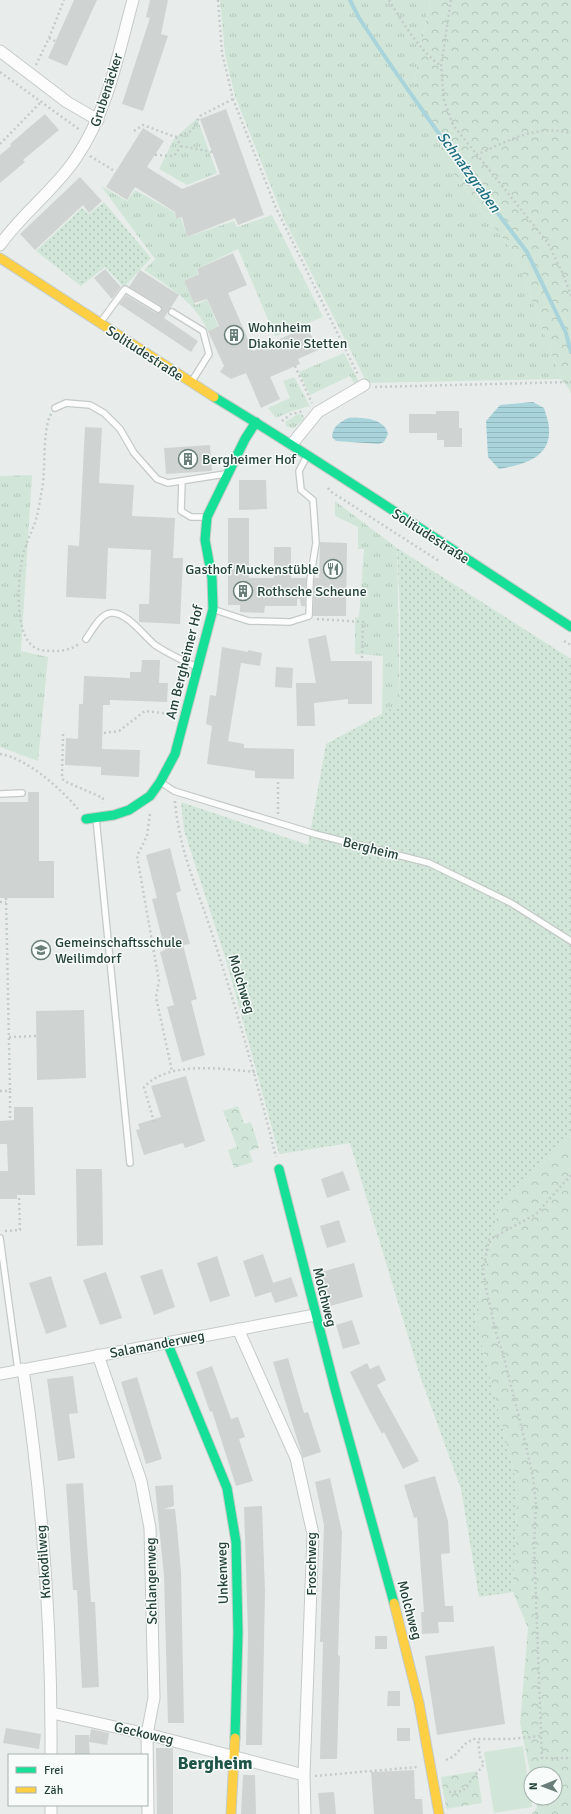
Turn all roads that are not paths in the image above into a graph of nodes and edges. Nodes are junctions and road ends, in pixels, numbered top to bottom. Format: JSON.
{"nodes":[{"id":1,"x":133,"y":0,"type":"edge"},
{"id":2,"x":0,"y":51,"type":"edge"},
{"id":3,"x":98,"y":120,"type":"junction"},
{"id":4,"x":0,"y":245,"type":"edge"},
{"id":5,"x":0,"y":258,"type":"edge"},
{"id":6,"x":158,"y":309,"type":"dead end"},
{"id":7,"x":172,"y":312,"type":"dead end"},
{"id":8,"x":100,"y":323,"type":"junction"},
{"id":9,"x":191,"y":383,"type":"junction"},
{"id":10,"x":364,"y":385,"type":"road end"},
{"id":11,"x":55,"y":408,"type":"road end"},
{"id":12,"x":256,"y":422,"type":"junction"},
{"id":13,"x":292,"y":444,"type":"junction"},
{"id":14,"x":308,"y":454,"type":"junction"},
{"id":15,"x":227,"y":473,"type":"junction"},
{"id":16,"x":182,"y":481,"type":"junction"},
{"id":17,"x":206,"y":517,"type":"junction"},
{"id":18,"x":213,"y":609,"type":"junction"},
{"id":19,"x":571,"y":627,"type":"edge"},
{"id":20,"x":86,"y":639,"type":"road end"},
{"id":21,"x":199,"y":668,"type":"junction"},
{"id":22,"x":160,"y":782,"type":"junction"},
{"id":23,"x":22,"y":793,"type":"dead end"},
{"id":24,"x":0,"y":794,"type":"edge"},
{"id":25,"x":98,"y":818,"type":"junction"},
{"id":26,"x":86,"y":819,"type":"road end"},
{"id":27,"x":571,"y":941,"type":"edge"},
{"id":28,"x":130,"y":1163,"type":"dead end"},
{"id":29,"x":279,"y":1169,"type":"road end"},
{"id":30,"x":0,"y":1238,"type":"edge"},
{"id":31,"x":315,"y":1315,"type":"junction"},
{"id":32,"x":238,"y":1329,"type":"junction"},
{"id":33,"x":167,"y":1342,"type":"junction"},
{"id":34,"x":98,"y":1355,"type":"junction"},
{"id":35,"x":21,"y":1370,"type":"junction"},
{"id":36,"x":0,"y":1374,"type":"edge"},
{"id":37,"x":52,"y":1713,"type":"junction"},
{"id":38,"x":148,"y":1734,"type":"junction"},
{"id":39,"x":51,"y":1754,"type":"edge"},
{"id":40,"x":233,"y":1755,"type":"junction"},
{"id":41,"x":304,"y":1775,"type":"junction"},
{"id":42,"x":148,"y":1814,"type":"edge"},
{"id":43,"x":231,"y":1814,"type":"edge"},
{"id":44,"x":305,"y":1814,"type":"edge"},
{"id":45,"x":439,"y":1814,"type":"edge"}],
"edges":[{"from":1,"to":3,"type":"street","name":"Grubenäcker"},
{"from":2,"to":3,"type":"street"},
{"from":3,"to":4,"type":"street","name":"Grubenäcker"},
{"from":5,"to":8,"type":"street","name":"Solitudestraße"},
{"from":6,"to":8,"type":"lane"},
{"from":7,"to":9,"type":"lane"},
{"from":8,"to":9,"type":"street","name":"Solitudestraße"},
{"from":9,"to":12,"type":"street","name":"Solitudestraße"},
{"from":10,"to":13,"type":"street"},
{"from":11,"to":16,"type":"lane"},
{"from":12,"to":13,"type":"street","name":"Solitudestraße"},
{"from":12,"to":15,"type":"street","name":"Am Bergheimer Hof"},
{"from":13,"to":14,"type":"street","name":"Solitudestraße"},
{"from":14,"to":18,"type":"lane"},
{"from":14,"to":19,"type":"street","name":"Solitudestraße"},
{"from":15,"to":16,"type":"lane"},
{"from":15,"to":17,"type":"street","name":"Am Bergheimer Hof"},
{"from":16,"to":17,"type":"lane"},
{"from":17,"to":18,"type":"street","name":"Am Bergheimer Hof"},
{"from":18,"to":21,"type":"street","name":"Am Bergheimer Hof"},
{"from":20,"to":21,"type":"lane"},
{"from":21,"to":22,"type":"street","name":"Am Bergheimer Hof"},
{"from":22,"to":25,"type":"street","name":"Am Bergheimer Hof"},
{"from":22,"to":27,"type":"lane","name":"Bergheim"},
{"from":23,"to":24,"type":"lane"},
{"from":25,"to":26,"type":"street","name":"Am Bergheimer Hof"},
{"from":25,"to":28,"type":"lane"},
{"from":29,"to":31,"type":"street","name":"Molchweg"},
{"from":30,"to":35,"type":"lane"},
{"from":31,"to":32,"type":"street","name":"Salamanderweg"},
{"from":31,"to":45,"type":"street","name":"Molchweg"},
{"from":32,"to":33,"type":"street","name":"Salamanderweg"},
{"from":32,"to":41,"type":"street","name":"Froschweg"},
{"from":33,"to":34,"type":"street","name":"Salamanderweg"},
{"from":33,"to":40,"type":"street","name":"Unkenweg"},
{"from":34,"to":35,"type":"street","name":"Salamanderweg"},
{"from":34,"to":38,"type":"street","name":"Schlangenweg"},
{"from":35,"to":36,"type":"street","name":"Salamanderweg"},
{"from":35,"to":37,"type":"street","name":"Krokodilweg"},
{"from":37,"to":38,"type":"street","name":"Geckoweg"},
{"from":37,"to":39,"type":"street","name":"Krokodilweg"},
{"from":38,"to":40,"type":"street","name":"Geckoweg"},
{"from":38,"to":42,"type":"street","name":"Schlangenweg"},
{"from":40,"to":41,"type":"street","name":"Geckoweg"},
{"from":40,"to":43,"type":"street","name":"Unkenweg"},
{"from":41,"to":44,"type":"street","name":"Froschweg"}]}
